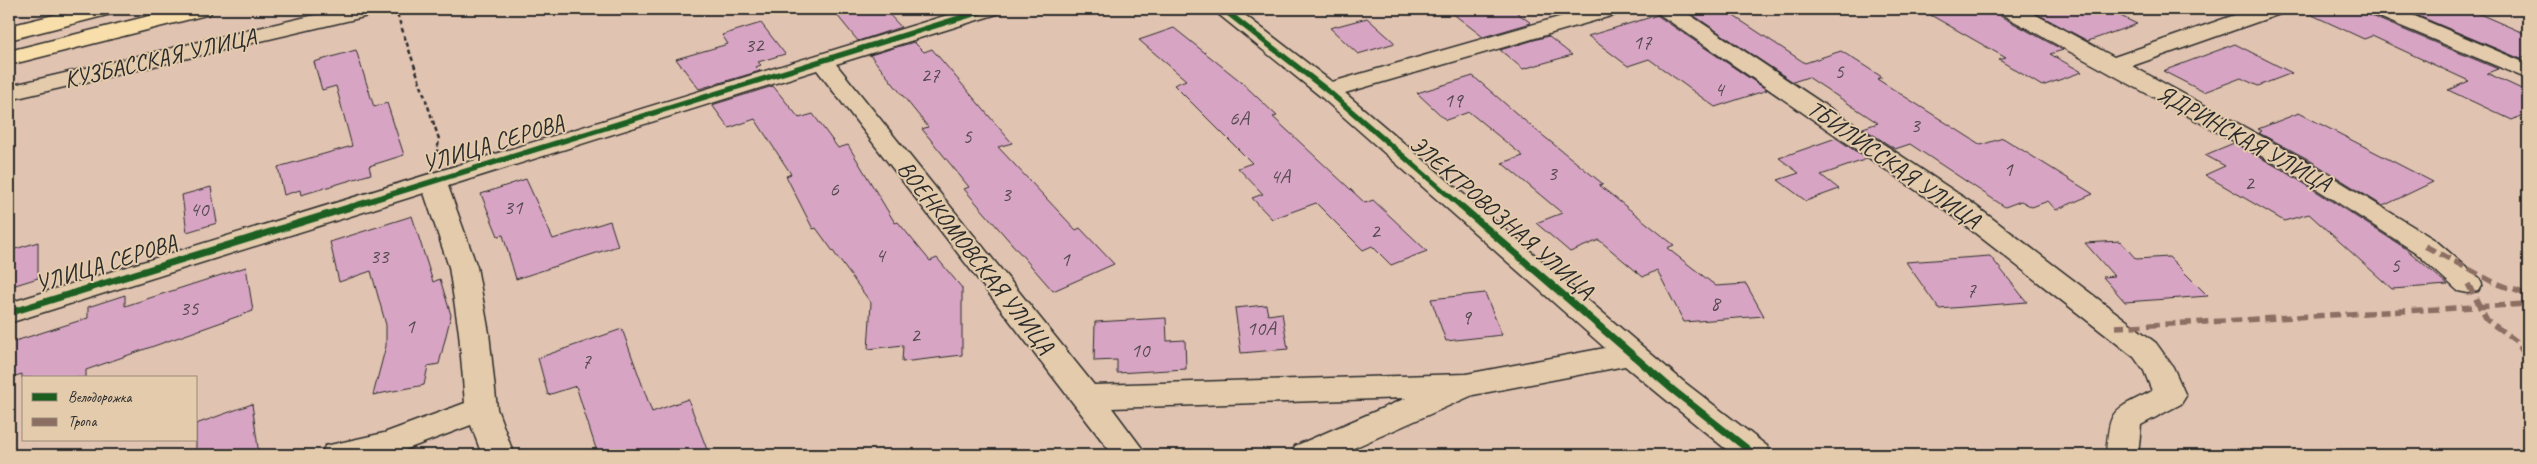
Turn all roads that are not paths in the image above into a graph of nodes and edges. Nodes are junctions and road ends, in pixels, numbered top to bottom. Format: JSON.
{"nodes":[{"id":1,"x":100,"y":9,"type":"edge"},
{"id":2,"x":202,"y":9,"type":"edge"},
{"id":3,"x":368,"y":9,"type":"edge"},
{"id":4,"x":989,"y":9,"type":"edge"},
{"id":5,"x":1224,"y":9,"type":"edge"},
{"id":6,"x":1610,"y":9,"type":"edge"},
{"id":7,"x":1666,"y":9,"type":"edge"},
{"id":8,"x":2009,"y":9,"type":"edge"},
{"id":9,"x":2272,"y":9,"type":"edge"},
{"id":10,"x":2380,"y":9,"type":"edge"},
{"id":11,"x":9,"y":33,"type":"edge"},
{"id":12,"x":9,"y":58,"type":"edge"},
{"id":13,"x":821,"y":60,"type":"junction"},
{"id":14,"x":2113,"y":65,"type":"junction"},
{"id":15,"x":2528,"y":72,"type":"edge"},
{"id":16,"x":1328,"y":91,"type":"junction"},
{"id":17,"x":9,"y":93,"type":"edge"},
{"id":18,"x":433,"y":181,"type":"junction"},
{"id":19,"x":2468,"y":284,"type":"dead end"},
{"id":20,"x":9,"y":313,"type":"edge"},
{"id":21,"x":1631,"y":354,"type":"junction"},
{"id":22,"x":1466,"y":385,"type":"junction"},
{"id":23,"x":1086,"y":397,"type":"junction"},
{"id":24,"x":481,"y":409,"type":"junction"},
{"id":25,"x":337,"y":455,"type":"edge"},
{"id":26,"x":498,"y":455,"type":"edge"},
{"id":27,"x":1131,"y":455,"type":"edge"},
{"id":28,"x":1307,"y":455,"type":"edge"},
{"id":29,"x":1755,"y":455,"type":"edge"},
{"id":30,"x":2122,"y":455,"type":"edge"}],
"edges":[{"from":1,"to":11,"type":"main road"},
{"from":2,"to":12,"type":"main road","name":"КУЗБАССКАЯ УЛИЦА"},
{"from":3,"to":17,"type":"street","name":"КУЗБАССКАЯ УЛИЦА"},
{"from":4,"to":13,"type":"street","name":"УЛИЦА СЕРОВА"},
{"from":5,"to":16,"type":"street","name":"ЭЛЕКТРОВОЗНАЯ УЛИЦА"},
{"from":6,"to":16,"type":"street"},
{"from":7,"to":30,"type":"street","name":"ТБИЛИССКАЯ УЛИЦА"},
{"from":8,"to":14,"type":"street","name":"ЯДРИНСКАЯ УЛИЦА"},
{"from":9,"to":14,"type":"street"},
{"from":10,"to":15,"type":"street"},
{"from":13,"to":18,"type":"street","name":"УЛИЦА СЕРОВА"},
{"from":13,"to":23,"type":"street","name":"ВОЕНКОМОВСКАЯ УЛИЦА"},
{"from":14,"to":19,"type":"street","name":"ЯДРИНСКАЯ УЛИЦА"},
{"from":16,"to":21,"type":"street","name":"ЭЛЕКТРОВОЗНАЯ УЛИЦА"},
{"from":18,"to":20,"type":"street","name":"УЛИЦА СЕРОВА"},
{"from":18,"to":24,"type":"street"},
{"from":21,"to":22,"type":"street"},
{"from":21,"to":29,"type":"street","name":"ЭЛЕКТРОВОЗНАЯ УЛИЦА"},
{"from":22,"to":23,"type":"street"},
{"from":22,"to":28,"type":"street"},
{"from":23,"to":27,"type":"street","name":"ВОЕНКОМОВСКАЯ УЛИЦА"},
{"from":24,"to":25,"type":"street"},
{"from":24,"to":26,"type":"street"}]}
